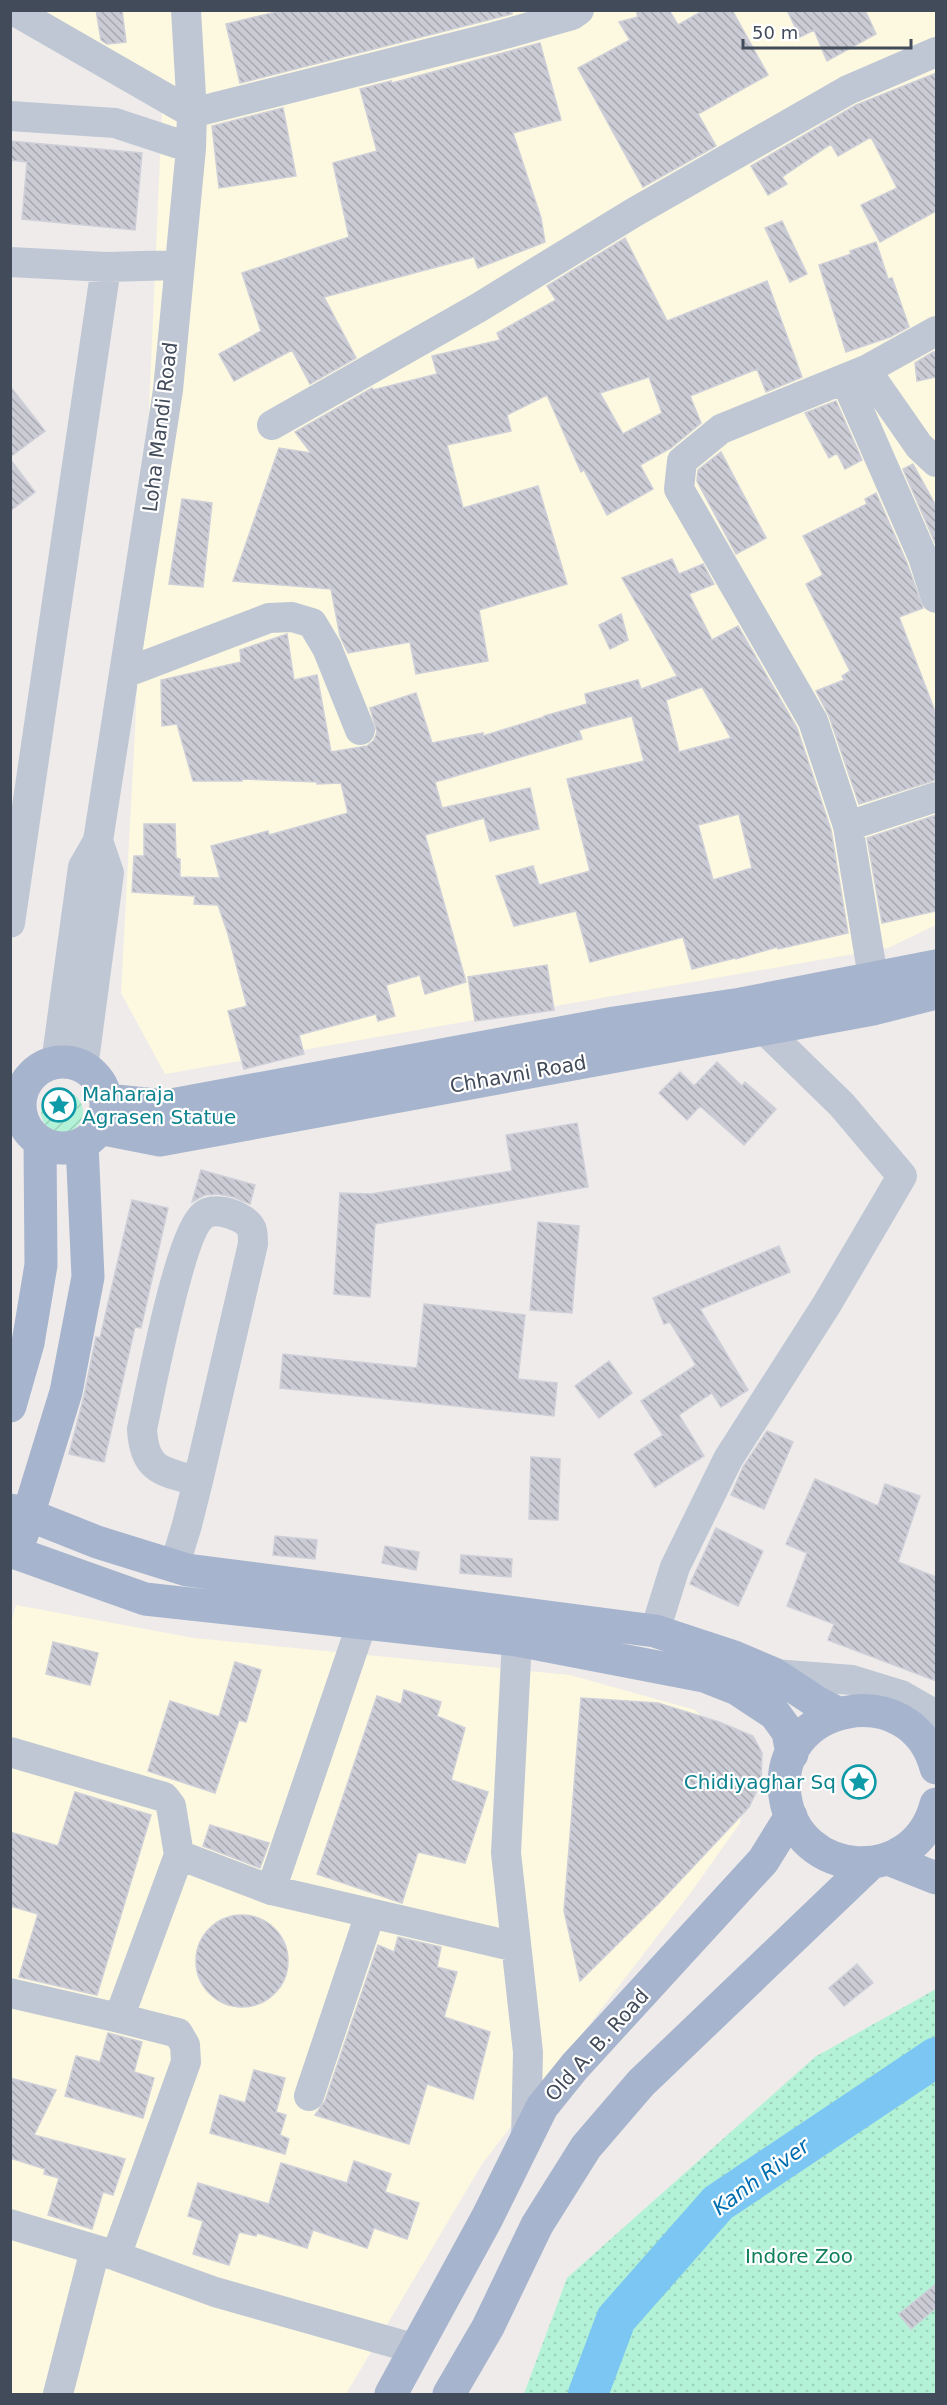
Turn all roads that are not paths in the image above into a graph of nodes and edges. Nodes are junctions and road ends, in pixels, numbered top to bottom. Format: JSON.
{"nodes":[{"id":1,"x":13,"y":10,"type":"edge"},
{"id":2,"x":186,"y":10,"type":"edge"},
{"id":3,"x":579,"y":10,"type":"edge"},
{"id":4,"x":936,"y":52,"type":"edge"},
{"id":5,"x":192,"y":113,"type":"junction"},
{"id":6,"x":10,"y":116,"type":"edge"},
{"id":7,"x":191,"y":148,"type":"junction"},
{"id":8,"x":10,"y":262,"type":"edge"},
{"id":9,"x":178,"y":265,"type":"junction"},
{"id":10,"x":106,"y":267,"type":"junction"},
{"id":11,"x":936,"y":331,"type":"edge"},
{"id":12,"x":856,"y":375,"type":"junction"},
{"id":13,"x":272,"y":425,"type":"dead end"},
{"id":14,"x":936,"y":462,"type":"edge"},
{"id":15,"x":936,"y":598,"type":"edge"},
{"id":16,"x":125,"y":673,"type":"junction"},
{"id":17,"x":360,"y":730,"type":"dead end"},
{"id":18,"x":936,"y":797,"type":"edge"},
{"id":19,"x":848,"y":826,"type":"junction"},
{"id":20,"x":10,"y":923,"type":"edge"},
{"id":21,"x":936,"y":966,"type":"edge"},
{"id":22,"x":873,"y":993,"type":"junction"},
{"id":23,"x":936,"y":993,"type":"edge"},
{"id":24,"x":764,"y":1029,"type":"junction"},
{"id":25,"x":69,"y":1065,"type":"junction"},
{"id":26,"x":18,"y":1082,"type":"edge"},
{"id":27,"x":96,"y":1124,"type":"junction"},
{"id":28,"x":24,"y":1125,"type":"edge"},
{"id":29,"x":13,"y":1388,"type":"edge"},
{"id":30,"x":198,"y":1481,"type":"junction"},
{"id":31,"x":20,"y":1513,"type":"edge"},
{"id":32,"x":12,"y":1555,"type":"edge"},
{"id":33,"x":174,"y":1568,"type":"junction"},
{"id":34,"x":362,"y":1623,"type":"junction"},
{"id":35,"x":655,"y":1631,"type":"junction"},
{"id":36,"x":517,"y":1640,"type":"junction"},
{"id":37,"x":774,"y":1674,"type":"junction"},
{"id":38,"x":838,"y":1713,"type":"junction"},
{"id":39,"x":936,"y":1715,"type":"edge"},
{"id":40,"x":10,"y":1752,"type":"edge"},
{"id":41,"x":792,"y":1754,"type":"junction"},
{"id":42,"x":934,"y":1756,"type":"edge"},
{"id":43,"x":936,"y":1804,"type":"edge"},
{"id":44,"x":791,"y":1816,"type":"junction"},
{"id":45,"x":179,"y":1856,"type":"junction"},
{"id":46,"x":880,"y":1861,"type":"junction"},
{"id":47,"x":936,"y":1878,"type":"edge"},
{"id":48,"x":271,"y":1890,"type":"junction"},
{"id":49,"x":370,"y":1914,"type":"junction"},
{"id":50,"x":516,"y":1947,"type":"junction"},
{"id":51,"x":10,"y":1993,"type":"edge"},
{"id":52,"x":119,"y":2018,"type":"junction"},
{"id":53,"x":309,"y":2096,"type":"dead end"},
{"id":54,"x":526,"y":2139,"type":"junction"},
{"id":55,"x":10,"y":2224,"type":"edge"},
{"id":56,"x":106,"y":2253,"type":"junction"},
{"id":57,"x":416,"y":2349,"type":"junction"},
{"id":58,"x":58,"y":2394,"type":"edge"},
{"id":59,"x":391,"y":2394,"type":"edge"},
{"id":60,"x":449,"y":2394,"type":"edge"}],
"edges":[{"from":1,"to":5,"type":"street"},
{"from":2,"to":5,"type":"street","name":"Loha Mandi Road"},
{"from":3,"to":5,"type":"street"},
{"from":4,"to":13,"type":"street"},
{"from":5,"to":7,"type":"street","name":"Loha Mandi Road"},
{"from":6,"to":7,"type":"street"},
{"from":7,"to":9,"type":"street","name":"Loha Mandi Road"},
{"from":8,"to":10,"type":"street"},
{"from":9,"to":10,"type":"street"},
{"from":9,"to":16,"type":"street","name":"Loha Mandi Road"},
{"from":10,"to":20,"type":"street"},
{"from":11,"to":12,"type":"street"},
{"from":12,"to":14,"type":"street"},
{"from":12,"to":15,"type":"street"},
{"from":12,"to":19,"type":"street"},
{"from":16,"to":17,"type":"street"},
{"from":16,"to":25,"type":"street","name":"Loha Mandi Road"},
{"from":18,"to":19,"type":"street"},
{"from":19,"to":22,"type":"street"},
{"from":21,"to":22,"type":"main road","name":"Chhavni Road"},
{"from":22,"to":23,"type":"main road","name":"Chhavni Road"},
{"from":22,"to":24,"type":"main road","name":"Chhavni Road"},
{"from":22,"to":27,"type":"main road","name":"Chhavni Road"},
{"from":24,"to":27,"type":"main road","name":"Chhavni Road"},
{"from":24,"to":35,"type":"street"},
{"from":25,"to":26,"type":"main road"},
{"from":25,"to":27,"type":"main road"},
{"from":26,"to":28,"type":"main road"},
{"from":27,"to":28,"type":"main road"},
{"from":27,"to":31,"type":"main road"},
{"from":28,"to":29,"type":"main road"},
{"from":30,"to":30,"type":"street"},
{"from":30,"to":33,"type":"street"},
{"from":31,"to":32,"type":"main road"},
{"from":31,"to":33,"type":"main road"},
{"from":32,"to":34,"type":"main road"},
{"from":33,"to":35,"type":"main road"},
{"from":34,"to":36,"type":"main road"},
{"from":34,"to":48,"type":"street"},
{"from":35,"to":37,"type":"main road"},
{"from":36,"to":41,"type":"main road"},
{"from":36,"to":50,"type":"street"},
{"from":37,"to":38,"type":"main road"},
{"from":37,"to":39,"type":"street"},
{"from":38,"to":41,"type":"main road"},
{"from":38,"to":42,"type":"main road"},
{"from":40,"to":45,"type":"street"},
{"from":41,"to":44,"type":"main road"},
{"from":43,"to":46,"type":"main road"},
{"from":44,"to":46,"type":"main road"},
{"from":44,"to":54,"type":"main road","name":"Old A. B. Road"},
{"from":45,"to":48,"type":"street"},
{"from":45,"to":52,"type":"street"},
{"from":46,"to":47,"type":"main road"},
{"from":46,"to":60,"type":"main road"},
{"from":48,"to":49,"type":"street"},
{"from":49,"to":50,"type":"street"},
{"from":49,"to":53,"type":"street"},
{"from":50,"to":54,"type":"street"},
{"from":51,"to":52,"type":"street"},
{"from":52,"to":56,"type":"street"},
{"from":54,"to":57,"type":"main road","name":"Old A. B. Road"},
{"from":55,"to":56,"type":"street"},
{"from":56,"to":57,"type":"street"},
{"from":56,"to":58,"type":"street"},
{"from":57,"to":59,"type":"main road","name":"Old A. B. Road"}]}
